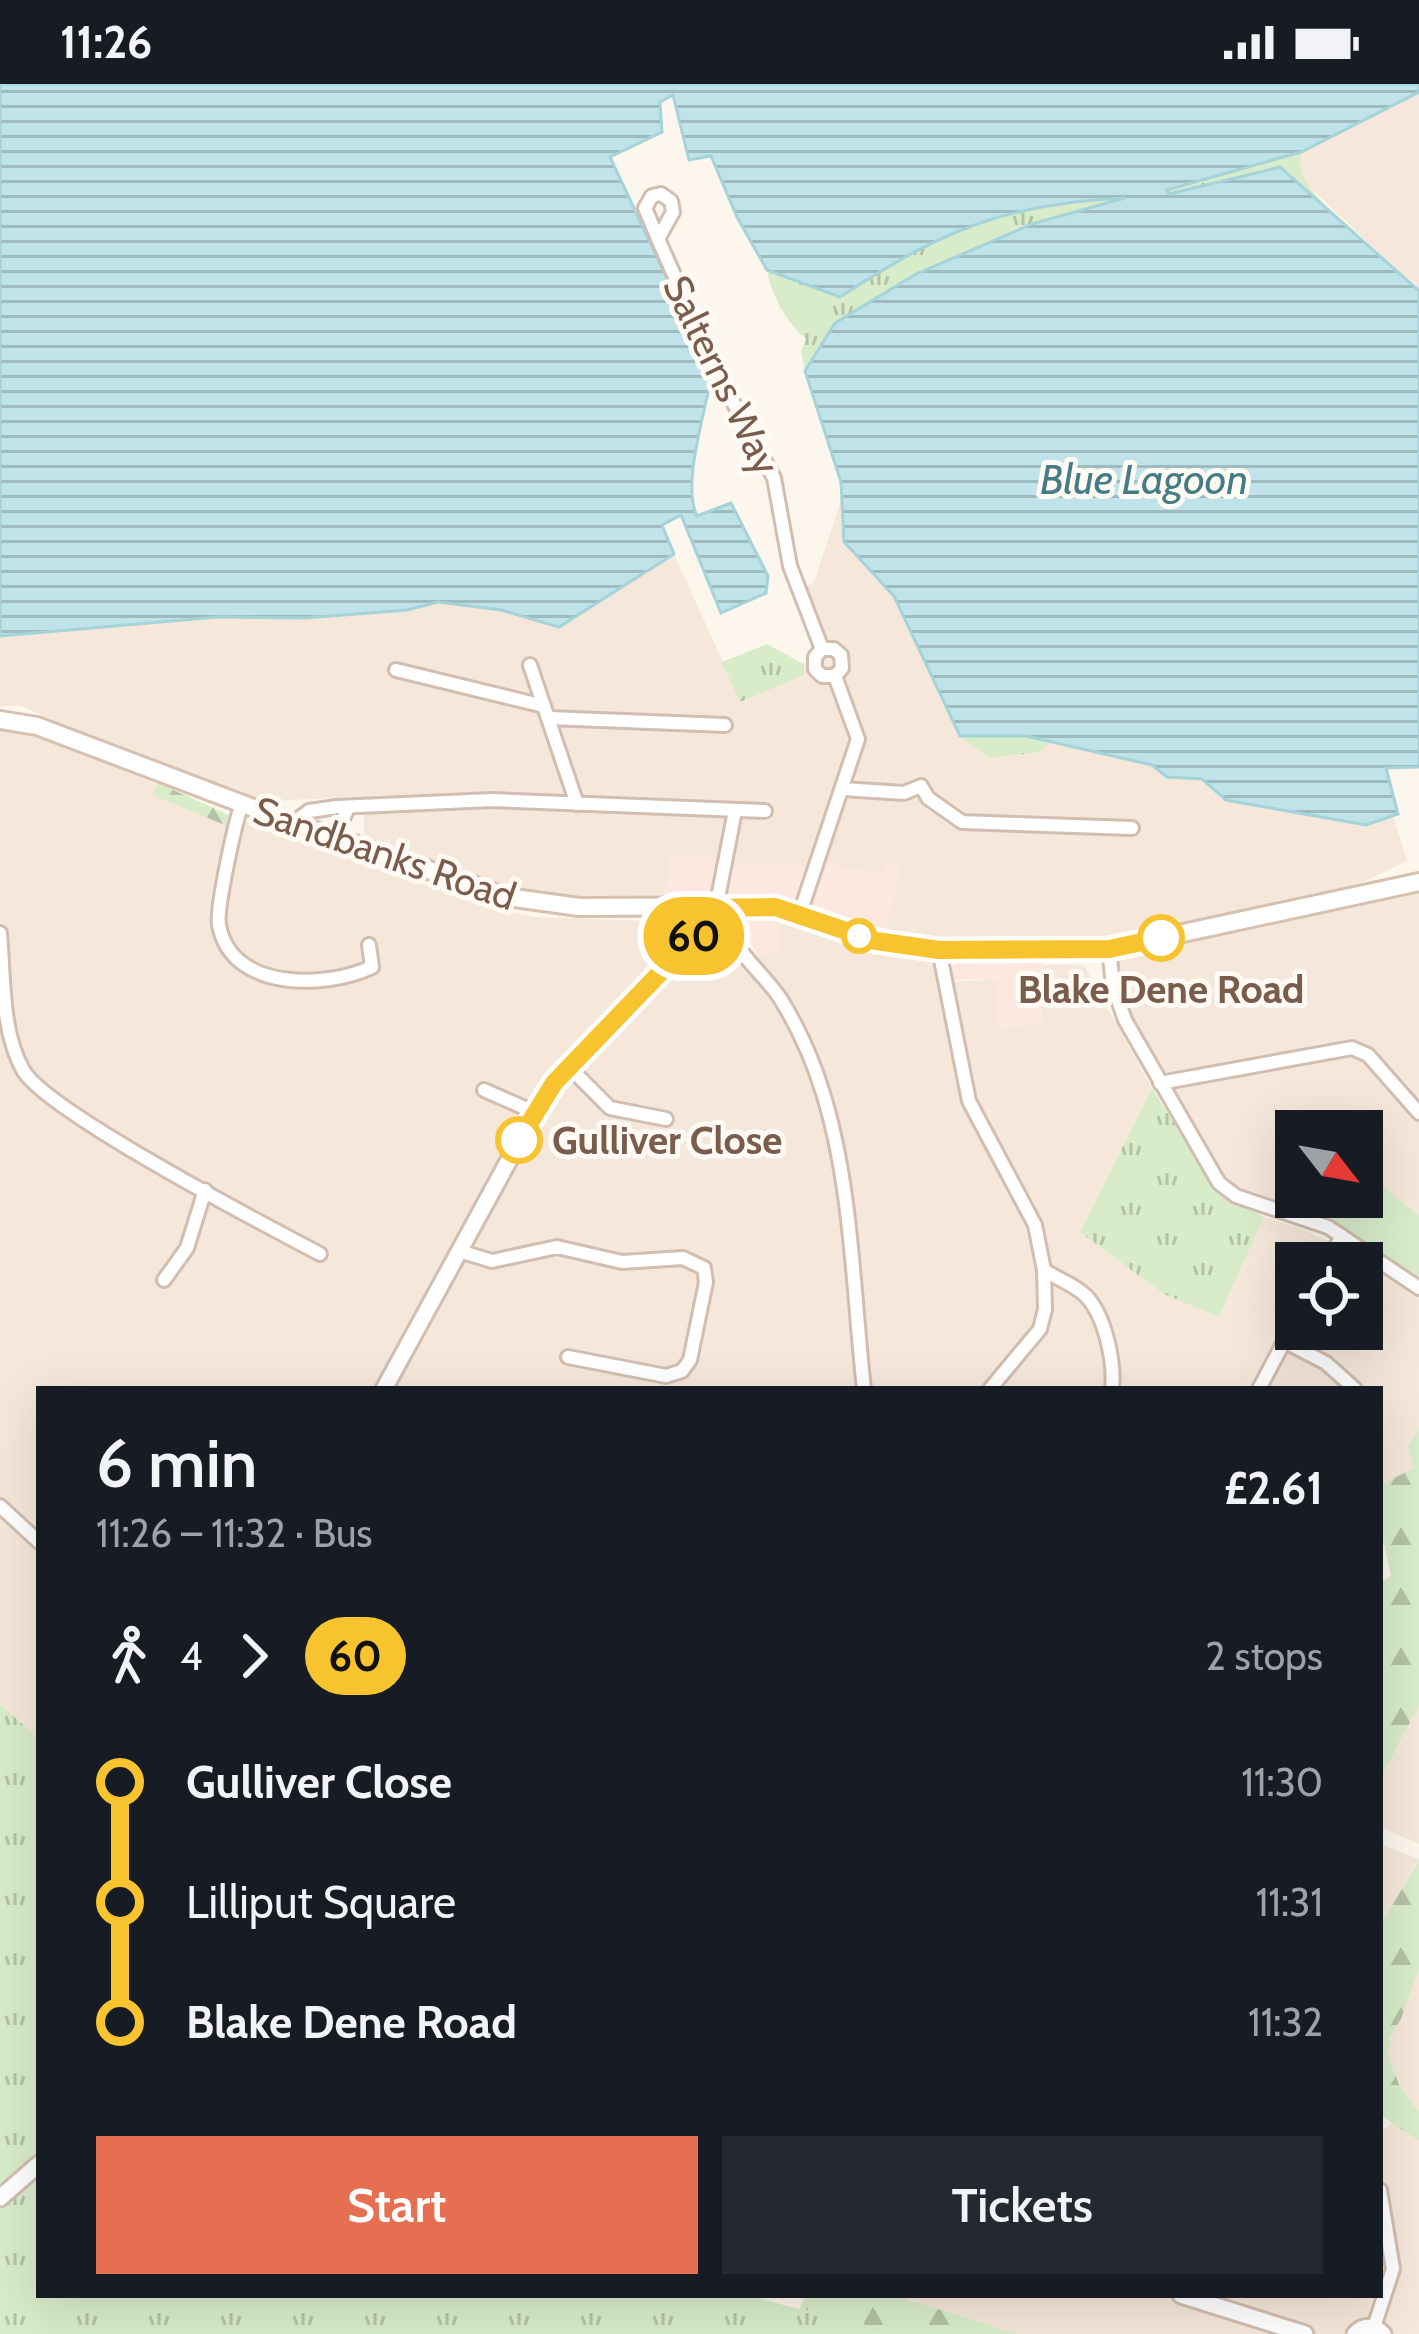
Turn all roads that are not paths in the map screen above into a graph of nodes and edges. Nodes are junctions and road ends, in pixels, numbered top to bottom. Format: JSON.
{"nodes":[{"id":1,"x":658,"y":239,"type":"dead end"},
{"id":2,"x":822,"y":650,"type":"junction"},
{"id":3,"x":530,"y":665,"type":"dead end"},
{"id":4,"x":396,"y":670,"type":"dead end"},
{"id":5,"x":835,"y":676,"type":"junction"},
{"id":6,"x":546,"y":712,"type":"junction"},
{"id":7,"x":0,"y":720,"type":"edge"},
{"id":8,"x":725,"y":724,"type":"dead end"},
{"id":9,"x":843,"y":789,"type":"junction"},
{"id":10,"x":242,"y":804,"type":"junction"},
{"id":11,"x":577,"y":804,"type":"junction"},
{"id":12,"x":348,"y":808,"type":"junction"},
{"id":13,"x":736,"y":811,"type":"junction"},
{"id":14,"x":765,"y":811,"type":"dead end"},
{"id":15,"x":293,"y":823,"type":"junction"},
{"id":16,"x":1132,"y":828,"type":"dead end"},
{"id":17,"x":334,"y":838,"type":"junction"},
{"id":18,"x":1419,"y":882,"type":"edge"},
{"id":19,"x":712,"y":908,"type":"junction"},
{"id":20,"x":800,"y":913,"type":"junction"},
{"id":21,"x":0,"y":933,"type":"edge"},
{"id":22,"x":369,"y":945,"type":"dead end"},
{"id":23,"x":1109,"y":949,"type":"junction"},
{"id":24,"x":939,"y":950,"type":"junction"},
{"id":25,"x":4,"y":1028,"type":"edge"},
{"id":26,"x":569,"y":1067,"type":"junction"},
{"id":27,"x":1160,"y":1083,"type":"junction"},
{"id":28,"x":484,"y":1090,"type":"dead end"},
{"id":29,"x":534,"y":1112,"type":"junction"},
{"id":30,"x":1419,"y":1113,"type":"edge"},
{"id":31,"x":666,"y":1119,"type":"dead end"},
{"id":32,"x":206,"y":1190,"type":"junction"},
{"id":33,"x":1342,"y":1236,"type":"junction"},
{"id":34,"x":1338,"y":1242,"type":"edge"},
{"id":35,"x":459,"y":1251,"type":"junction"},
{"id":36,"x":320,"y":1254,"type":"dead end"},
{"id":37,"x":1044,"y":1270,"type":"junction"},
{"id":38,"x":164,"y":1280,"type":"dead end"},
{"id":39,"x":1419,"y":1288,"type":"edge"},
{"id":40,"x":1279,"y":1350,"type":"edge"},
{"id":41,"x":1302,"y":1350,"type":"edge"},
{"id":42,"x":568,"y":1357,"type":"dead end"},
{"id":43,"x":385,"y":1386,"type":"edge"},
{"id":44,"x":864,"y":1386,"type":"edge"},
{"id":45,"x":992,"y":1386,"type":"edge"},
{"id":46,"x":1112,"y":1386,"type":"edge"},
{"id":47,"x":1261,"y":1386,"type":"edge"},
{"id":48,"x":1352,"y":1386,"type":"edge"},
{"id":49,"x":0,"y":1506,"type":"edge"},
{"id":50,"x":36,"y":1539,"type":"edge"},
{"id":51,"x":36,"y":2167,"type":"edge"},
{"id":52,"x":0,"y":2198,"type":"edge"},
{"id":53,"x":1383,"y":2208,"type":"edge"},
{"id":54,"x":1191,"y":2298,"type":"edge"},
{"id":55,"x":1378,"y":2331,"type":"edge"},
{"id":56,"x":1305,"y":2334,"type":"edge"},
{"id":57,"x":1354,"y":2334,"type":"edge"}],
"edges":[{"from":1,"to":2,"type":"street","name":"Salterns Way"},
{"from":2,"to":5,"type":"street","name":"Salterns Way"},
{"from":2,"to":5,"type":"street","name":"Salterns Way"},
{"from":3,"to":6,"type":"street"},
{"from":4,"to":6,"type":"street"},
{"from":5,"to":9,"type":"street","name":"Salterns Way"},
{"from":6,"to":8,"type":"street"},
{"from":6,"to":11,"type":"street"},
{"from":7,"to":10,"type":"main road","name":"Sandbanks Road"},
{"from":9,"to":16,"type":"street"},
{"from":9,"to":20,"type":"street","name":"Salterns Way"},
{"from":10,"to":15,"type":"main road","name":"Sandbanks Road"},
{"from":10,"to":22,"type":"street"},
{"from":11,"to":12,"type":"street"},
{"from":11,"to":13,"type":"street"},
{"from":12,"to":15,"type":"street"},
{"from":12,"to":17,"type":"street"},
{"from":13,"to":14,"type":"street"},
{"from":13,"to":19,"type":"street"},
{"from":15,"to":17,"type":"main road","name":"Sandbanks Road"},
{"from":17,"to":19,"type":"main road","name":"Sandbanks Road"},
{"from":18,"to":23,"type":"main road","name":"Sandbanks Road"},
{"from":19,"to":20,"type":"main road","name":"Sandbanks Road"},
{"from":19,"to":26,"type":"street"},
{"from":19,"to":44,"type":"street"},
{"from":20,"to":24,"type":"main road","name":"Sandbanks Road"},
{"from":21,"to":25,"type":"street"},
{"from":23,"to":24,"type":"main road","name":"Sandbanks Road"},
{"from":23,"to":27,"type":"street"},
{"from":24,"to":37,"type":"street"},
{"from":25,"to":32,"type":"street"},
{"from":26,"to":29,"type":"street"},
{"from":26,"to":31,"type":"street"},
{"from":27,"to":30,"type":"street"},
{"from":27,"to":33,"type":"street"},
{"from":28,"to":29,"type":"street"},
{"from":29,"to":35,"type":"street"},
{"from":32,"to":36,"type":"street"},
{"from":32,"to":38,"type":"street"},
{"from":33,"to":34,"type":"street"},
{"from":33,"to":39,"type":"street"},
{"from":35,"to":42,"type":"street"},
{"from":35,"to":43,"type":"street"},
{"from":37,"to":45,"type":"street"},
{"from":37,"to":46,"type":"street"},
{"from":40,"to":47,"type":"street"},
{"from":41,"to":48,"type":"street"},
{"from":49,"to":50,"type":"street"},
{"from":51,"to":52,"type":"street"},
{"from":53,"to":55,"type":"street"},
{"from":54,"to":56,"type":"street"},
{"from":55,"to":57,"type":"street"}]}
